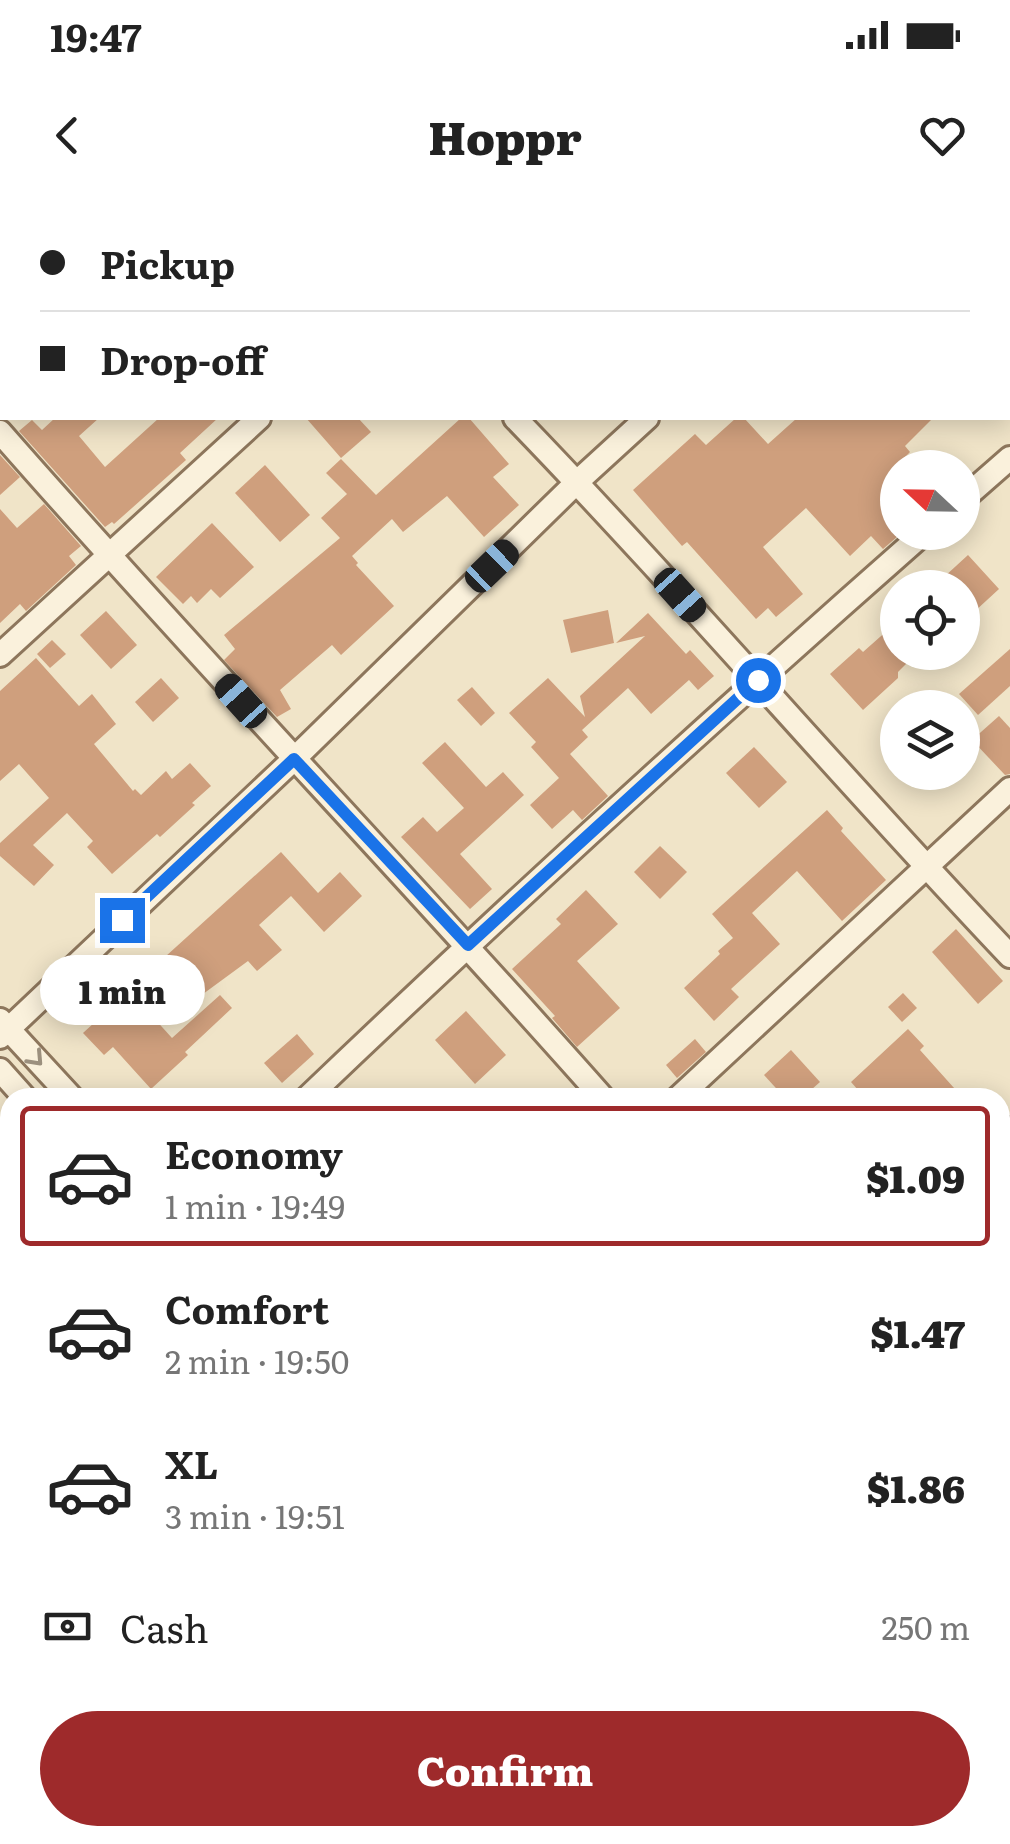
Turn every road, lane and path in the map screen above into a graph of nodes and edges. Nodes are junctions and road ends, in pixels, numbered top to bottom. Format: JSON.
{"nodes":[{"id":1,"x":257,"y":420,"type":"edge"},
{"id":2,"x":517,"y":420,"type":"edge"},
{"id":3,"x":645,"y":420,"type":"edge"},
{"id":4,"x":0,"y":432,"type":"edge"},
{"id":5,"x":1010,"y":458,"type":"edge"},
{"id":6,"x":578,"y":482,"type":"junction"},
{"id":7,"x":980,"y":484,"type":"edge"},
{"id":8,"x":905,"y":550,"type":"edge"},
{"id":9,"x":108,"y":556,"type":"junction"},
{"id":10,"x":0,"y":655,"type":"edge"},
{"id":11,"x":758,"y":680,"type":"junction"},
{"id":12,"x":294,"y":759,"type":"junction"},
{"id":13,"x":1010,"y":790,"type":"edge"},
{"id":14,"x":926,"y":868,"type":"junction"},
{"id":15,"x":468,"y":945,"type":"junction"},
{"id":16,"x":1010,"y":956,"type":"edge"},
{"id":17,"x":3,"y":1028,"type":"edge"},
{"id":18,"x":62,"y":1088,"type":"edge"},
{"id":19,"x":317,"y":1088,"type":"edge"},
{"id":20,"x":593,"y":1088,"type":"edge"},
{"id":21,"x":689,"y":1088,"type":"edge"}],
"edges":[{"from":1,"to":9,"type":"street"},
{"from":2,"to":6,"type":"street"},
{"from":3,"to":6,"type":"street"},
{"from":4,"to":9,"type":"street"},
{"from":5,"to":7,"type":"street"},
{"from":6,"to":11,"type":"street"},
{"from":6,"to":12,"type":"street"},
{"from":8,"to":11,"type":"street"},
{"from":9,"to":10,"type":"street"},
{"from":9,"to":12,"type":"street"},
{"from":11,"to":14,"type":"street"},
{"from":11,"to":15,"type":"street"},
{"from":12,"to":15,"type":"street"},
{"from":12,"to":17,"type":"street"},
{"from":13,"to":14,"type":"street"},
{"from":14,"to":16,"type":"street"},
{"from":14,"to":21,"type":"street"},
{"from":15,"to":19,"type":"street"},
{"from":15,"to":20,"type":"street"},
{"from":17,"to":18,"type":"street","one_way":true}]}
